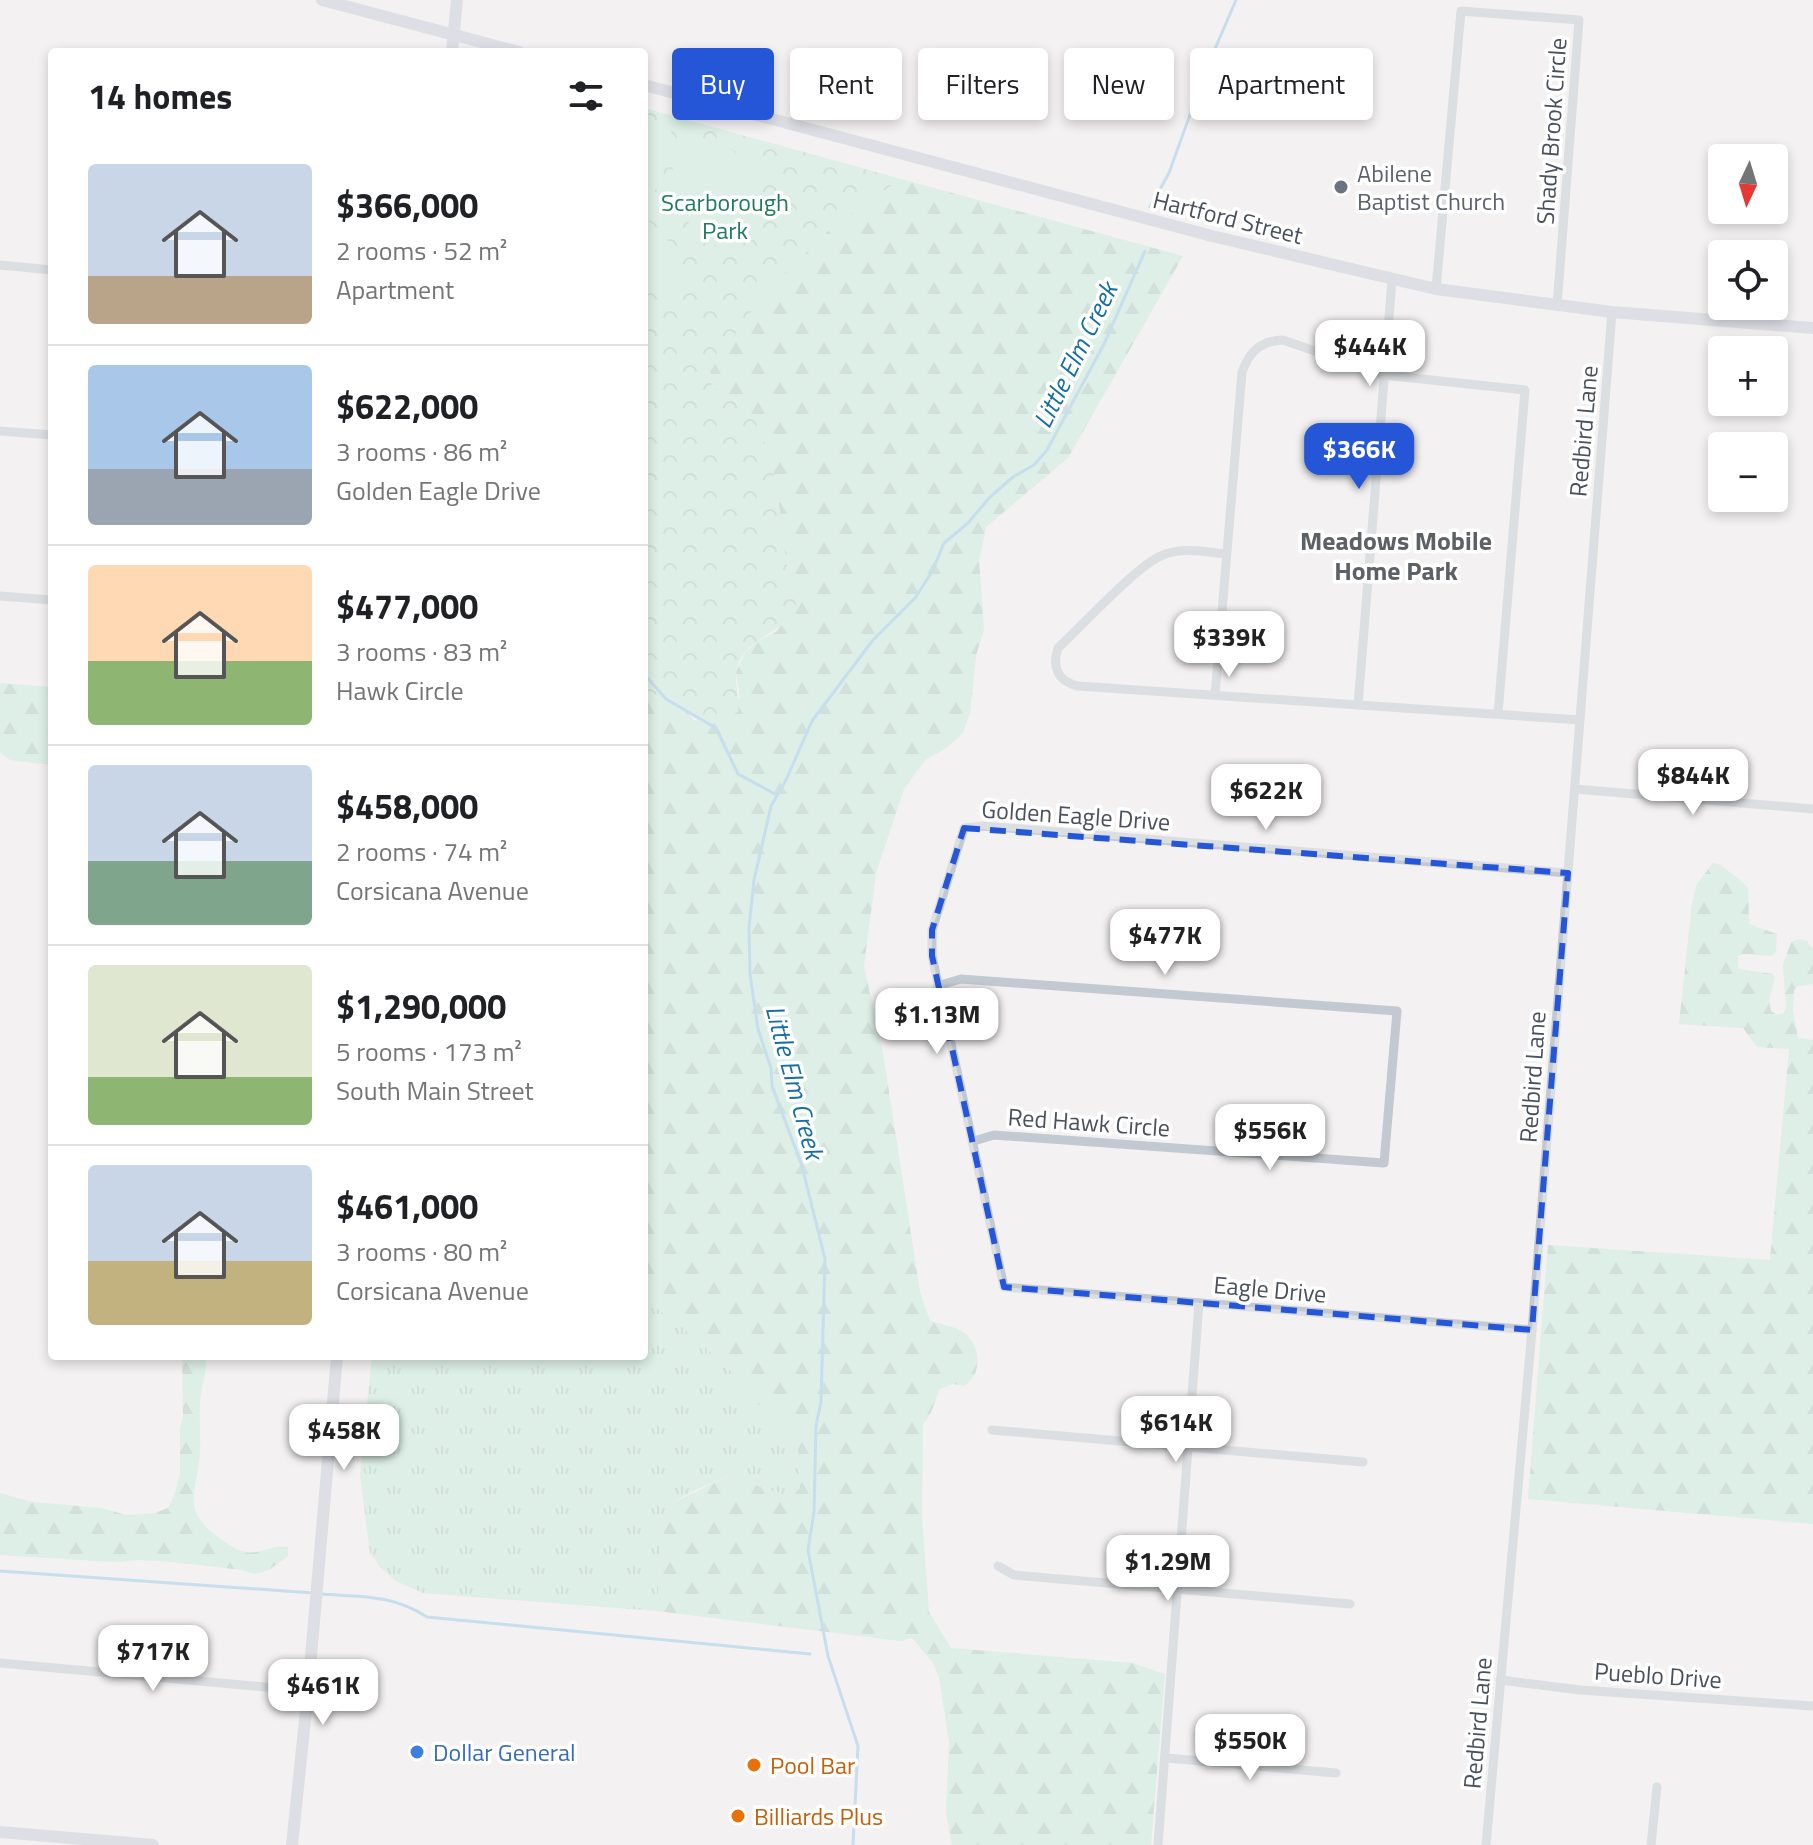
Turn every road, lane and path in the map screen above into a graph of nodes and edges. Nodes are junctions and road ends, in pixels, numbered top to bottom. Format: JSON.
{"nodes":[{"id":1,"x":322,"y":0,"type":"edge"},
{"id":2,"x":457,"y":0,"type":"edge"},
{"id":3,"x":454,"y":35,"type":"junction"},
{"id":4,"x":452,"y":48,"type":"edge"},
{"id":5,"x":504,"y":48,"type":"edge"},
{"id":6,"x":648,"y":86,"type":"edge"},
{"id":7,"x":0,"y":265,"type":"edge"},
{"id":8,"x":48,"y":270,"type":"edge"},
{"id":9,"x":1392,"y":280,"type":"junction"},
{"id":10,"x":1436,"y":289,"type":"junction"},
{"id":11,"x":1557,"y":306,"type":"junction"},
{"id":12,"x":1612,"y":312,"type":"junction"},
{"id":13,"x":1813,"y":328,"type":"edge"},
{"id":14,"x":1384,"y":375,"type":"junction"},
{"id":15,"x":0,"y":431,"type":"edge"},
{"id":16,"x":48,"y":435,"type":"edge"},
{"id":17,"x":1226,"y":554,"type":"junction"},
{"id":18,"x":0,"y":596,"type":"edge"},
{"id":19,"x":48,"y":600,"type":"edge"},
{"id":20,"x":1215,"y":695,"type":"junction"},
{"id":21,"x":1358,"y":705,"type":"junction"},
{"id":22,"x":1498,"y":714,"type":"junction"},
{"id":23,"x":1580,"y":720,"type":"junction"},
{"id":24,"x":1575,"y":789,"type":"junction"},
{"id":25,"x":1813,"y":809,"type":"edge"},
{"id":26,"x":1568,"y":873,"type":"junction"},
{"id":27,"x":937,"y":986,"type":"junction"},
{"id":28,"x":974,"y":1141,"type":"junction"},
{"id":29,"x":1199,"y":1303,"type":"junction"},
{"id":30,"x":1532,"y":1330,"type":"junction"},
{"id":31,"x":337,"y":1360,"type":"edge"},
{"id":32,"x":992,"y":1430,"type":"dead end"},
{"id":33,"x":1188,"y":1448,"type":"junction"},
{"id":34,"x":1363,"y":1462,"type":"dead end"},
{"id":35,"x":998,"y":1566,"type":"dead end"},
{"id":36,"x":1179,"y":1587,"type":"junction"},
{"id":37,"x":1350,"y":1604,"type":"dead end"},
{"id":38,"x":0,"y":1663,"type":"edge"},
{"id":39,"x":1500,"y":1680,"type":"junction"},
{"id":40,"x":308,"y":1691,"type":"junction"},
{"id":41,"x":1813,"y":1706,"type":"edge"},
{"id":42,"x":1166,"y":1758,"type":"junction"},
{"id":43,"x":1336,"y":1773,"type":"dead end"},
{"id":44,"x":1657,"y":1787,"type":"dead end"},
{"id":45,"x":0,"y":1832,"type":"edge"},
{"id":46,"x":153,"y":1845,"type":"edge"},
{"id":47,"x":292,"y":1845,"type":"edge"},
{"id":48,"x":1158,"y":1845,"type":"edge"},
{"id":49,"x":1486,"y":1845,"type":"edge"},
{"id":50,"x":1651,"y":1845,"type":"edge"}],
"edges":[{"from":1,"to":3,"type":"street"},
{"from":2,"to":3,"type":"street"},
{"from":3,"to":4,"type":"street"},
{"from":3,"to":5,"type":"street"},
{"from":6,"to":9,"type":"street","name":"Hartford Street"},
{"from":7,"to":8,"type":"street"},
{"from":9,"to":10,"type":"street","name":"Hartford Street"},
{"from":9,"to":14,"type":"street"},
{"from":10,"to":11,"type":"street","name":"Hartford Street"},
{"from":10,"to":11,"type":"street","name":"Shady Brook Circle"},
{"from":11,"to":12,"type":"street","name":"Hartford Street"},
{"from":12,"to":13,"type":"street","name":"Hartford Street"},
{"from":12,"to":23,"type":"street","name":"Redbird Lane"},
{"from":14,"to":17,"type":"street"},
{"from":14,"to":21,"type":"street"},
{"from":14,"to":22,"type":"street"},
{"from":15,"to":16,"type":"street"},
{"from":17,"to":20,"type":"street"},
{"from":17,"to":20,"type":"street"},
{"from":18,"to":19,"type":"street"},
{"from":20,"to":21,"type":"street"},
{"from":21,"to":22,"type":"street"},
{"from":22,"to":23,"type":"street"},
{"from":23,"to":24,"type":"street","name":"Redbird Lane"},
{"from":24,"to":25,"type":"street"},
{"from":24,"to":26,"type":"street","name":"Redbird Lane"},
{"from":26,"to":27,"type":"street","name":"Golden Eagle Drive"},
{"from":26,"to":30,"type":"street","name":"Redbird Lane"},
{"from":27,"to":28,"type":"street"},
{"from":27,"to":28,"type":"street","name":"Red Hawk Circle"},
{"from":28,"to":29,"type":"street","name":"Eagle Drive"},
{"from":29,"to":30,"type":"street","name":"Eagle Drive"},
{"from":29,"to":33,"type":"street"},
{"from":30,"to":39,"type":"street","name":"Redbird Lane"},
{"from":31,"to":40,"type":"street"},
{"from":32,"to":33,"type":"street"},
{"from":33,"to":34,"type":"street"},
{"from":33,"to":36,"type":"street"},
{"from":35,"to":36,"type":"street"},
{"from":36,"to":37,"type":"street"},
{"from":36,"to":42,"type":"street"},
{"from":38,"to":40,"type":"street"},
{"from":39,"to":41,"type":"street","name":"Pueblo Drive"},
{"from":39,"to":49,"type":"street","name":"Redbird Lane"},
{"from":40,"to":47,"type":"street"},
{"from":42,"to":43,"type":"street"},
{"from":42,"to":48,"type":"street"},
{"from":44,"to":50,"type":"street"},
{"from":45,"to":46,"type":"street"}]}
